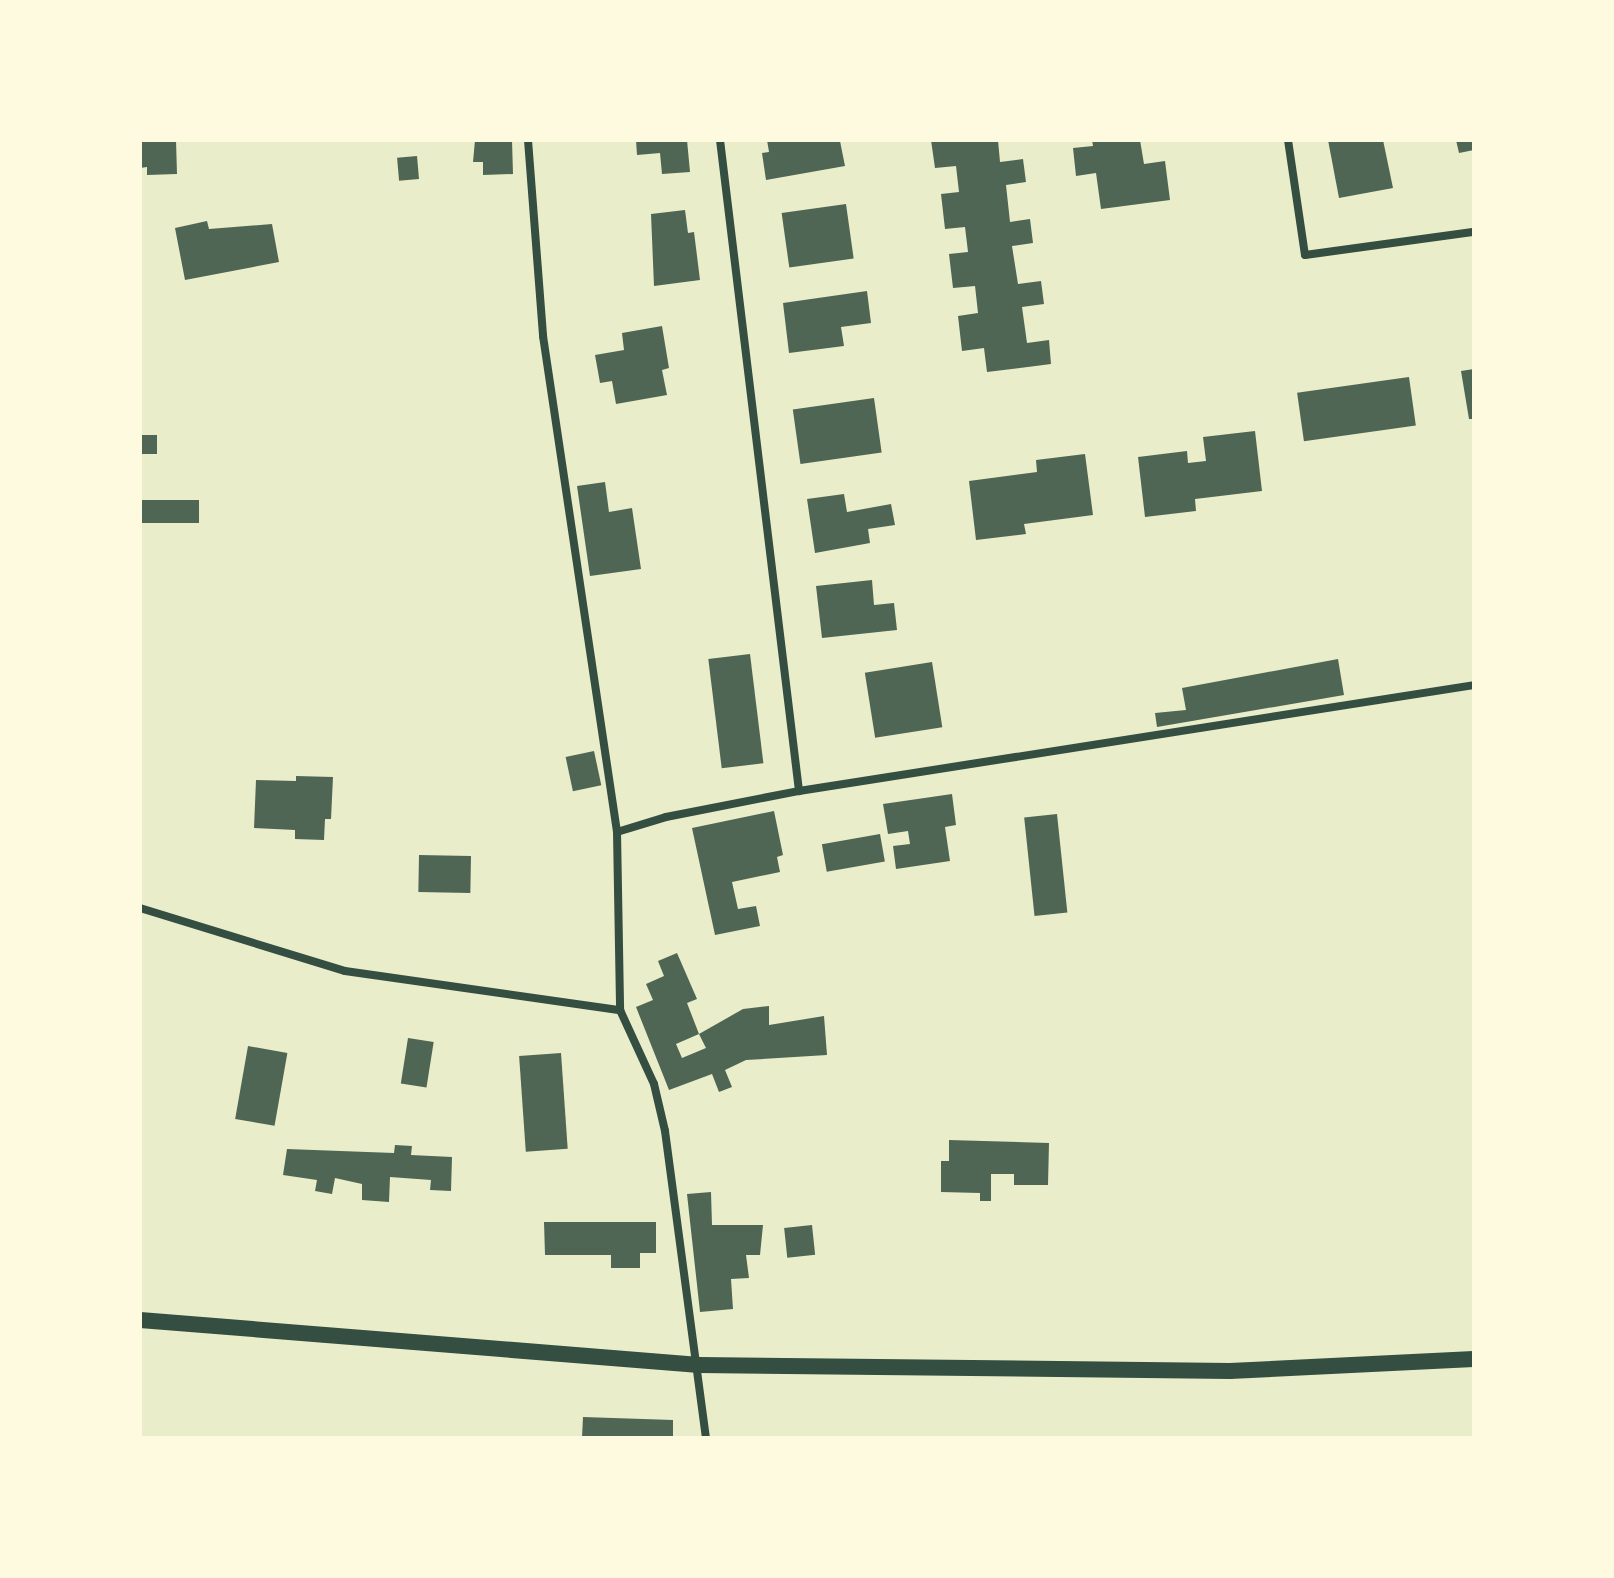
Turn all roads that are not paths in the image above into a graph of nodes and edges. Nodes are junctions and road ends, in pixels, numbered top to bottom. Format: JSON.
{"nodes":[{"id":1,"x":528,"y":140,"type":"edge"},
{"id":2,"x":720,"y":140,"type":"edge"},
{"id":3,"x":1288,"y":140,"type":"edge"},
{"id":4,"x":1474,"y":232,"type":"edge"},
{"id":5,"x":1474,"y":685,"type":"edge"},
{"id":6,"x":799,"y":791,"type":"junction"},
{"id":7,"x":617,"y":832,"type":"junction"},
{"id":8,"x":140,"y":908,"type":"edge"},
{"id":9,"x":620,"y":1010,"type":"junction"},
{"id":10,"x":140,"y":1320,"type":"edge"},
{"id":11,"x":1474,"y":1359,"type":"edge"},
{"id":12,"x":699,"y":1365,"type":"junction"},
{"id":13,"x":706,"y":1438,"type":"edge"}],
"edges":[{"from":1,"to":7,"type":"street"},
{"from":2,"to":6,"type":"street"},
{"from":3,"to":4,"type":"street"},
{"from":5,"to":6,"type":"street"},
{"from":6,"to":7,"type":"street"},
{"from":7,"to":9,"type":"street"},
{"from":8,"to":9,"type":"street"},
{"from":9,"to":12,"type":"street"},
{"from":10,"to":12,"type":"main road"},
{"from":11,"to":12,"type":"main road"},
{"from":12,"to":13,"type":"street"}]}
